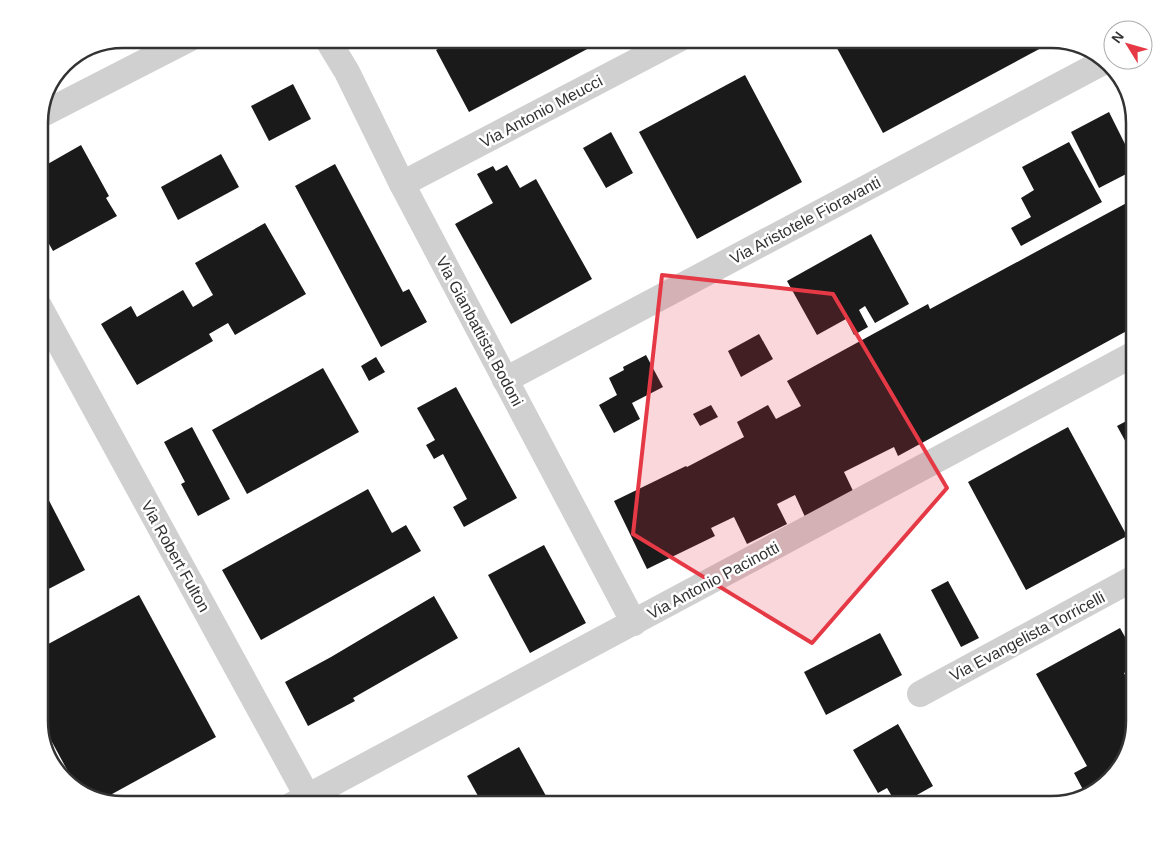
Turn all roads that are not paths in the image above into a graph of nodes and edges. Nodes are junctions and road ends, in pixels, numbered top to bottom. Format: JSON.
{"nodes":[{"id":1,"x":171,"y":48,"type":"edge"},
{"id":2,"x":332,"y":48,"type":"edge"},
{"id":3,"x":662,"y":48,"type":"edge"},
{"id":4,"x":1098,"y":65,"type":"edge"},
{"id":5,"x":49,"y":111,"type":"edge"},
{"id":6,"x":402,"y":184,"type":"junction"},
{"id":7,"x":48,"y":323,"type":"edge"},
{"id":8,"x":1126,"y":358,"type":"edge"},
{"id":9,"x":505,"y":380,"type":"junction"},
{"id":10,"x":1126,"y":582,"type":"edge"},
{"id":11,"x":634,"y":623,"type":"junction"},
{"id":12,"x":920,"y":694,"type":"dead end"},
{"id":13,"x":301,"y":796,"type":"edge"},
{"id":14,"x":315,"y":796,"type":"edge"}],
"edges":[{"from":1,"to":5,"type":"street"},
{"from":2,"to":6,"type":"street","name":"Via Gianbattista Bodoni"},
{"from":3,"to":6,"type":"street","name":"Via Antonio Meucci"},
{"from":4,"to":9,"type":"street","name":"Via Aristotele Fioravanti"},
{"from":6,"to":9,"type":"street","name":"Via Gianbattista Bodoni"},
{"from":7,"to":13,"type":"street","name":"Via Robert Fulton"},
{"from":8,"to":11,"type":"street","name":"Via Antonio Pacinotti"},
{"from":9,"to":11,"type":"street","name":"Via Gianbattista Bodoni"},
{"from":10,"to":12,"type":"street","name":"Via Evangelista Torricelli"},
{"from":11,"to":14,"type":"street","name":"Via Antonio Pacinotti"}]}
